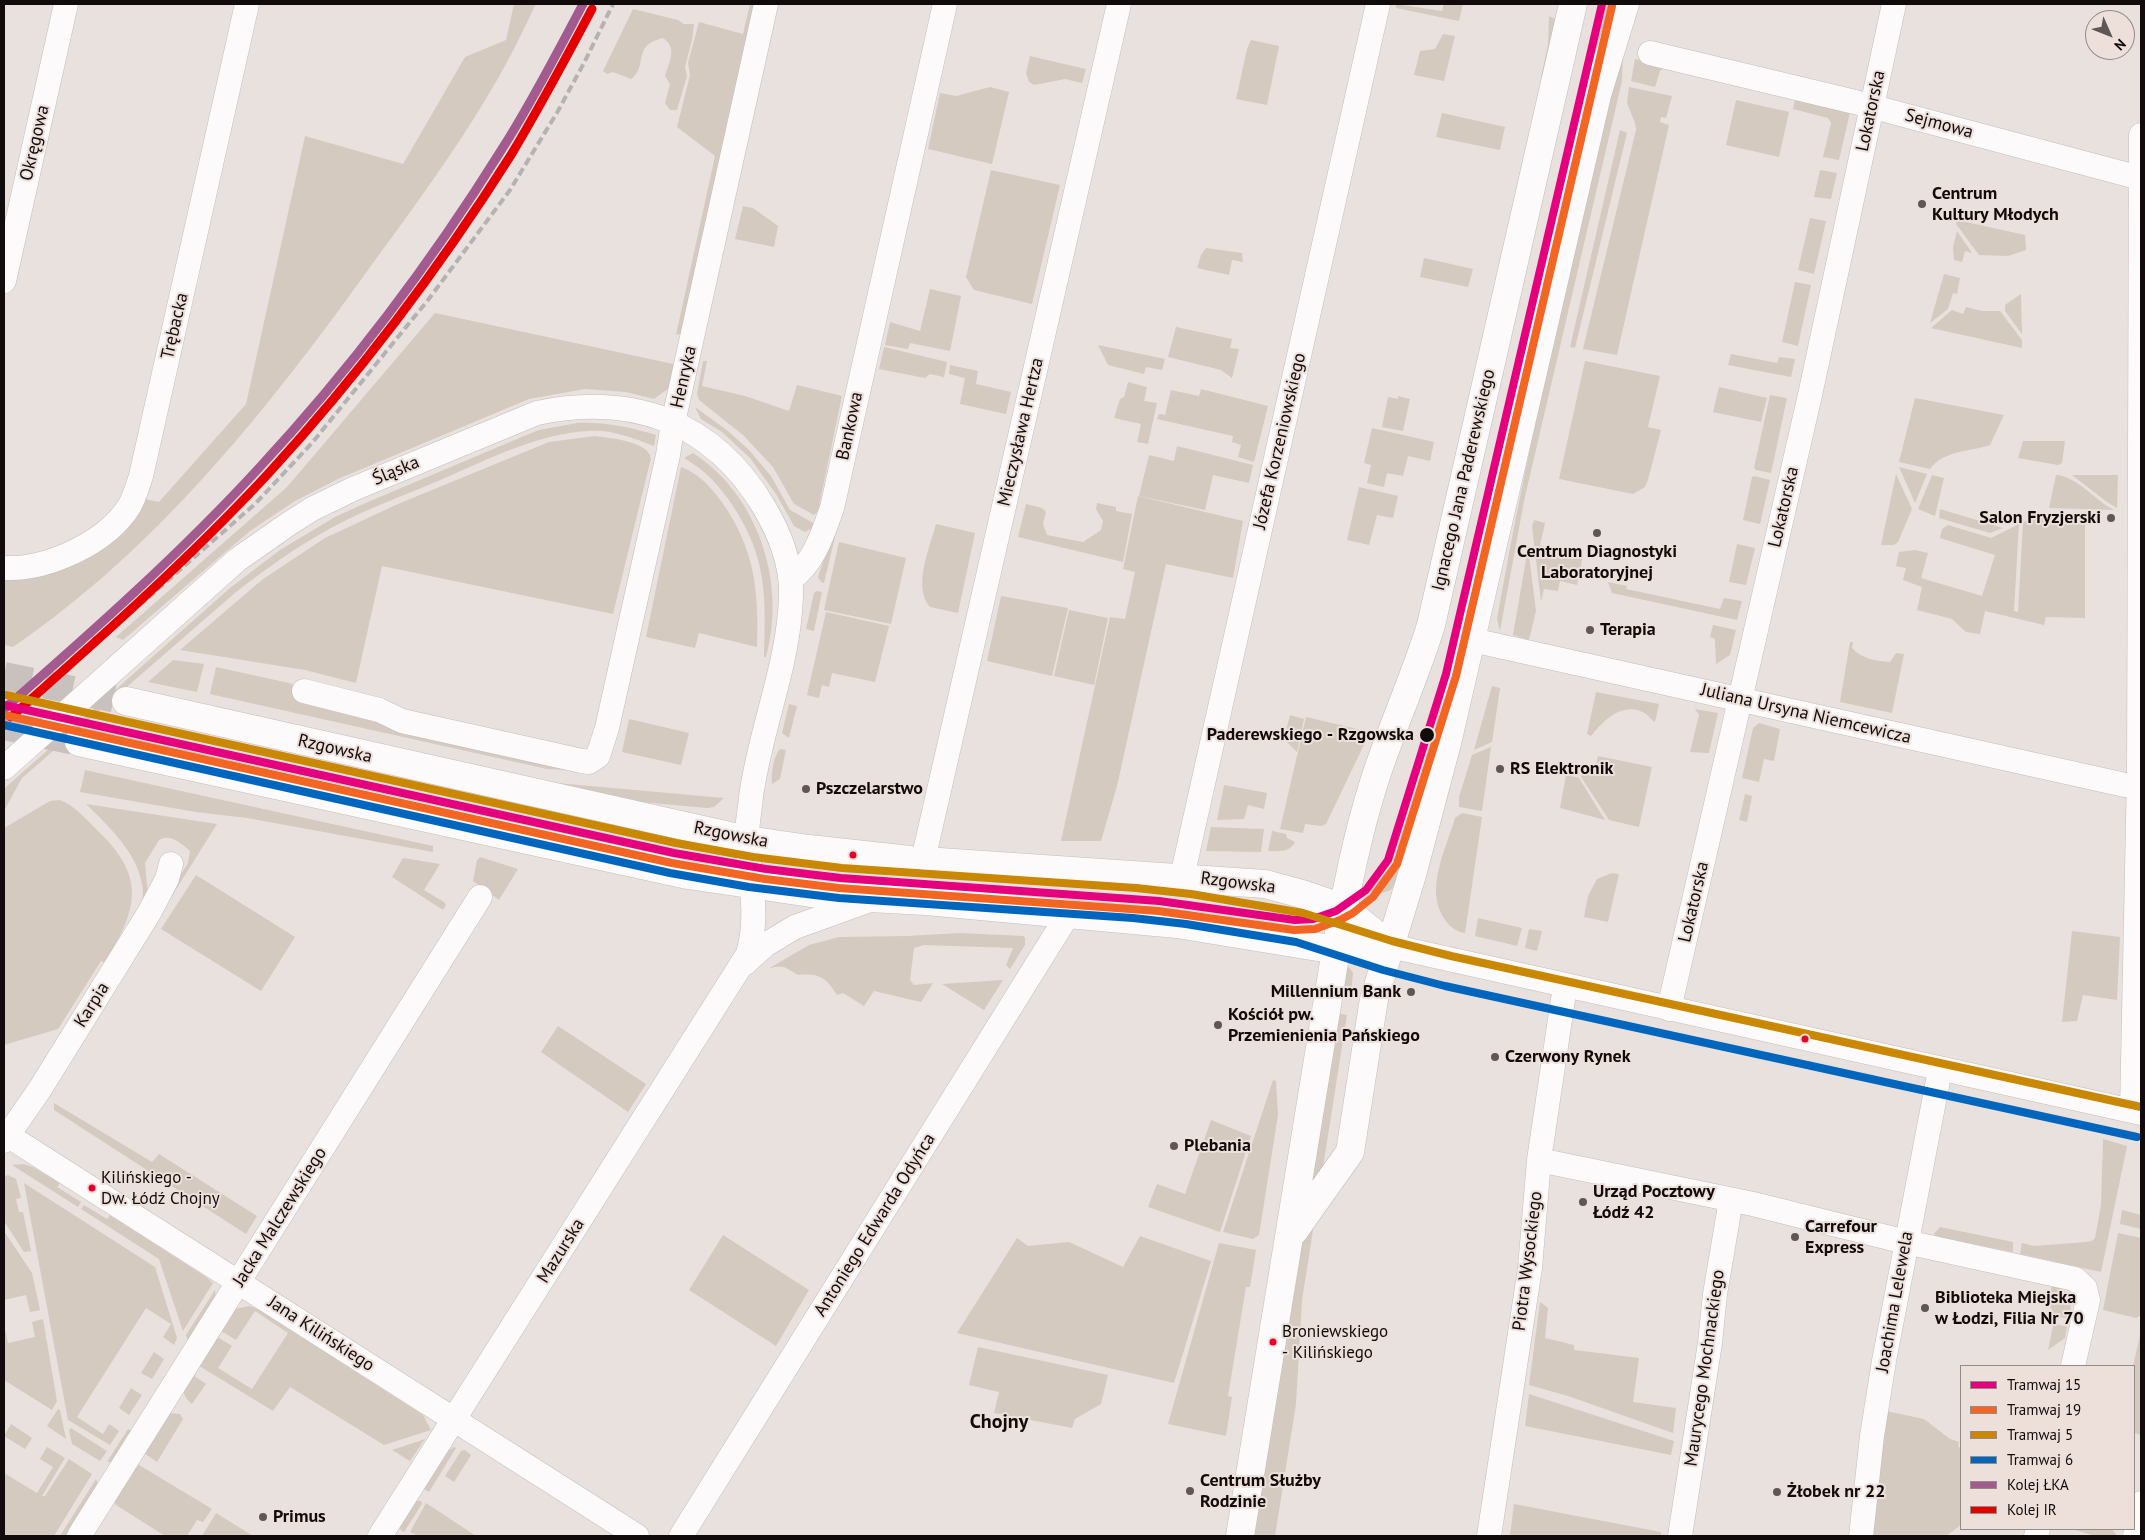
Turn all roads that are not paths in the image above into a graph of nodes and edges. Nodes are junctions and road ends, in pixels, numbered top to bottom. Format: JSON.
{"nodes":[{"id":1,"x":66,"y":4,"type":"edge"},
{"id":2,"x":247,"y":4,"type":"edge"},
{"id":3,"x":766,"y":4,"type":"edge"},
{"id":4,"x":944,"y":4,"type":"edge"},
{"id":5,"x":1119,"y":4,"type":"edge"},
{"id":6,"x":1378,"y":4,"type":"edge"},
{"id":7,"x":1573,"y":4,"type":"edge"},
{"id":8,"x":1625,"y":4,"type":"edge"},
{"id":9,"x":1894,"y":4,"type":"edge"},
{"id":10,"x":1650,"y":53,"type":"dead end"},
{"id":11,"x":1872,"y":106,"type":"junction"},
{"id":12,"x":2141,"y":136,"type":"edge"},
{"id":13,"x":2140,"y":178,"type":"edge"},
{"id":14,"x":4,"y":282,"type":"edge"},
{"id":15,"x":673,"y":423,"type":"junction"},
{"id":16,"x":4,"y":568,"type":"edge"},
{"id":17,"x":790,"y":579,"type":"junction"},
{"id":18,"x":1472,"y":640,"type":"junction"},
{"id":19,"x":304,"y":691,"type":"dead end"},
{"id":20,"x":1739,"y":699,"type":"junction"},
{"id":21,"x":126,"y":701,"type":"tunnel mouth"},
{"id":22,"x":79,"y":742,"type":"tunnel mouth"},
{"id":23,"x":4,"y":768,"type":"edge"},
{"id":24,"x":2140,"y":786,"type":"edge"},
{"id":25,"x":747,"y":840,"type":"junction"},
{"id":26,"x":923,"y":860,"type":"junction"},
{"id":27,"x":171,"y":864,"type":"dead end"},
{"id":28,"x":1182,"y":877,"type":"junction"},
{"id":29,"x":753,"y":886,"type":"junction"},
{"id":30,"x":480,"y":897,"type":"dead end"},
{"id":31,"x":875,"y":898,"type":"junction"},
{"id":32,"x":1343,"y":908,"type":"junction"},
{"id":33,"x":1069,"y":913,"type":"junction"},
{"id":34,"x":1390,"y":946,"type":"junction"},
{"id":35,"x":1336,"y":950,"type":"junction"},
{"id":36,"x":742,"y":966,"type":"junction"},
{"id":37,"x":1565,"y":986,"type":"junction"},
{"id":38,"x":1669,"y":1009,"type":"junction"},
{"id":39,"x":1940,"y":1070,"type":"junction"},
{"id":40,"x":2136,"y":1112,"type":"edge"},
{"id":41,"x":5,"y":1136,"type":"edge"},
{"id":42,"x":1539,"y":1160,"type":"junction"},
{"id":43,"x":1731,"y":1200,"type":"junction"},
{"id":44,"x":1289,"y":1237,"type":"junction"},
{"id":45,"x":1906,"y":1242,"type":"junction"},
{"id":46,"x":240,"y":1282,"type":"junction"},
{"id":47,"x":2073,"y":1365,"type":"edge"},
{"id":48,"x":454,"y":1419,"type":"junction"},
{"id":49,"x":2141,"y":1501,"type":"edge"},
{"id":50,"x":79,"y":1536,"type":"edge"},
{"id":51,"x":380,"y":1536,"type":"edge"},
{"id":52,"x":637,"y":1536,"type":"edge"},
{"id":53,"x":681,"y":1536,"type":"edge"},
{"id":54,"x":1240,"y":1536,"type":"edge"},
{"id":55,"x":1489,"y":1536,"type":"edge"},
{"id":56,"x":1680,"y":1536,"type":"edge"},
{"id":57,"x":1860,"y":1536,"type":"edge"},
{"id":58,"x":2135,"y":1536,"type":"edge"}],
"edges":[{"from":1,"to":14,"type":"street","name":"Okręgowa"},
{"from":2,"to":16,"type":"street","name":"Trębacka"},
{"from":3,"to":15,"type":"street","name":"Henryka"},
{"from":4,"to":17,"type":"street","name":"Bankowa"},
{"from":5,"to":26,"type":"street","name":"Mieczysława Hertza"},
{"from":6,"to":28,"type":"street","name":"Józefa Korzeniowskiego"},
{"from":7,"to":32,"type":"main road","name":"Ignacego Jana Paderewskiego"},
{"from":8,"to":18,"type":"main road"},
{"from":9,"to":11,"type":"street","name":"Lokatorska"},
{"from":10,"to":11,"type":"street","name":"Sejmowa"},
{"from":11,"to":13,"type":"street","name":"Sejmowa"},
{"from":11,"to":20,"type":"street","name":"Lokatorska"},
{"from":12,"to":13,"type":"street"},
{"from":13,"to":24,"type":"street"},
{"from":15,"to":17,"type":"street","name":"Śląska"},
{"from":15,"to":19,"type":"street","name":"Henryka"},
{"from":15,"to":23,"type":"street","name":"Śląska"},
{"from":17,"to":25,"type":"street"},
{"from":18,"to":20,"type":"street","name":"Juliana Ursyna Niemcewicza"},
{"from":18,"to":34,"type":"main road"},
{"from":20,"to":24,"type":"street","name":"Juliana Ursyna Niemcewicza"},
{"from":20,"to":38,"type":"street","name":"Lokatorska"},
{"from":21,"to":25,"type":"main road","name":"Rzgowska"},
{"from":22,"to":29,"type":"main road","name":"Rzgowska"},
{"from":24,"to":40,"type":"street"},
{"from":25,"to":26,"type":"main road","name":"Rzgowska"},
{"from":25,"to":29,"type":"street","name":"Mazurska"},
{"from":26,"to":28,"type":"main road","name":"Rzgowska"},
{"from":27,"to":41,"type":"street","name":"Karpia"},
{"from":28,"to":32,"type":"main road","name":"Rzgowska"},
{"from":29,"to":31,"type":"main road","name":"Rzgowska"},
{"from":29,"to":36,"type":"street","name":"Mazurska"},
{"from":30,"to":46,"type":"street","name":"Jacka Malczewskiego"},
{"from":31,"to":33,"type":"main road","name":"Rzgowska"},
{"from":31,"to":36,"type":"street","name":"Mazurska"},
{"from":32,"to":34,"type":"main road","name":"Rzgowska"},
{"from":32,"to":35,"type":"main road","name":"Ignacego Jana Paderewskiego"},
{"from":33,"to":35,"type":"main road","name":"Rzgowska"},
{"from":33,"to":53,"type":"street","name":"Antoniego Edwarda Odyńca"},
{"from":34,"to":35,"type":"main road","name":"Rzgowska"},
{"from":34,"to":37,"type":"street","name":"Rzgowska"},
{"from":34,"to":44,"type":"main road"},
{"from":35,"to":44,"type":"main road","name":"Ignacego Jana Paderewskiego"},
{"from":36,"to":48,"type":"street","name":"Mazurska"},
{"from":37,"to":38,"type":"street","name":"Rzgowska"},
{"from":37,"to":42,"type":"street","name":"Piotra Wysockiego"},
{"from":38,"to":39,"type":"street","name":"Rzgowska"},
{"from":39,"to":40,"type":"street","name":"Rzgowska"},
{"from":39,"to":45,"type":"street","name":"Joachima Lelewela"},
{"from":41,"to":46,"type":"street","name":"Jana Kilińskiego"},
{"from":42,"to":43,"type":"street"},
{"from":42,"to":55,"type":"street","name":"Piotra Wysockiego"},
{"from":43,"to":45,"type":"street"},
{"from":43,"to":56,"type":"street","name":"Maurycego Mochnackiego"},
{"from":44,"to":54,"type":"main road","name":"Ignacego Jana Paderewskiego"},
{"from":45,"to":47,"type":"street"},
{"from":45,"to":57,"type":"street","name":"Joachima Lelewela"},
{"from":46,"to":48,"type":"street","name":"Jana Kilińskiego"},
{"from":46,"to":50,"type":"street","name":"Jacka Malczewskiego"},
{"from":48,"to":51,"type":"street","name":"Mazurska"},
{"from":48,"to":52,"type":"street","name":"Jana Kilińskiego"},
{"from":49,"to":58,"type":"street"}]}
